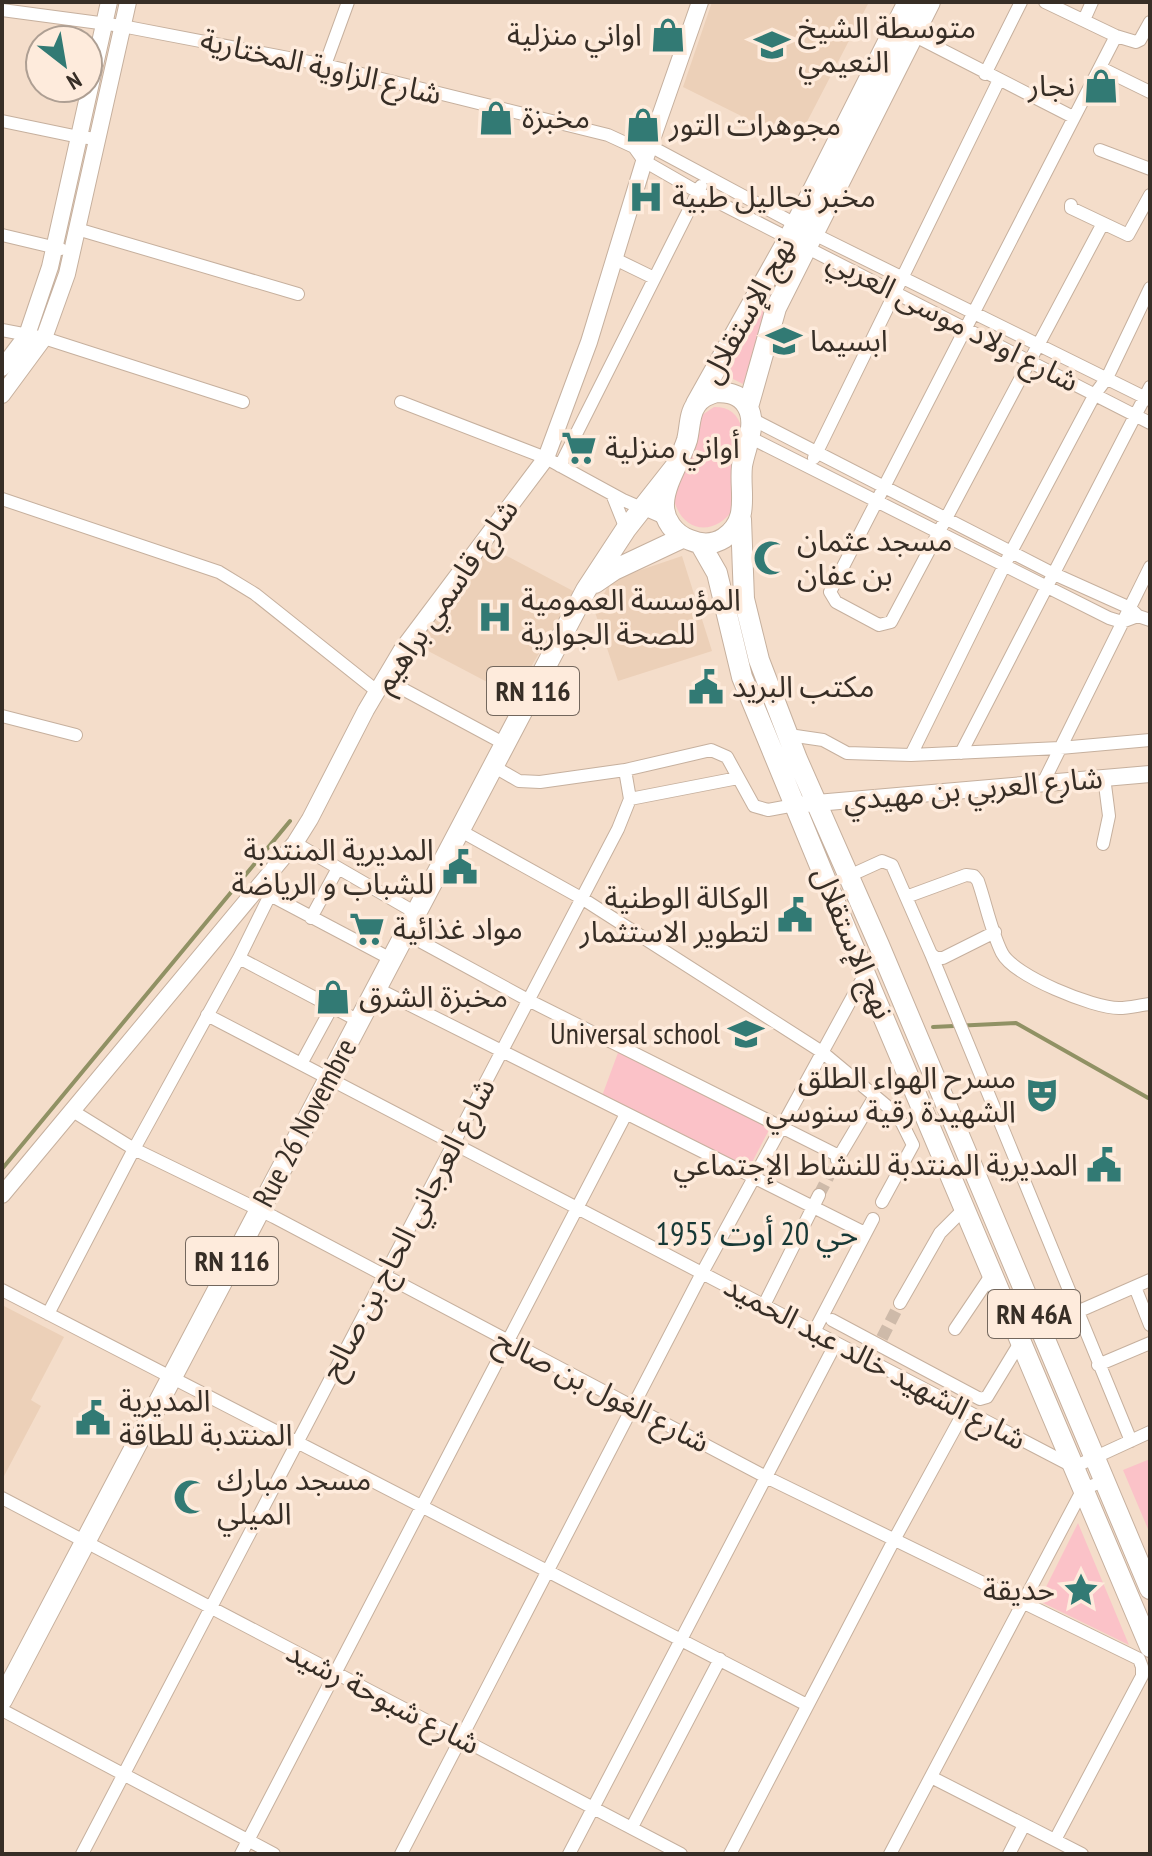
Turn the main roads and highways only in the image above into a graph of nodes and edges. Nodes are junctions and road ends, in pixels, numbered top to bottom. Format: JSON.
{"nodes":[{"id":1,"x":908,"y":2,"type":"edge"},
{"id":2,"x":930,"y":2,"type":"edge"},
{"id":3,"x":801,"y":235,"type":"junction"},
{"id":4,"x":696,"y":404,"type":"junction"},
{"id":5,"x":749,"y":421,"type":"junction"},
{"id":6,"x":678,"y":463,"type":"junction"},
{"id":7,"x":741,"y":519,"type":"junction"},
{"id":8,"x":692,"y":541,"type":"junction"},
{"id":9,"x":586,"y":590,"type":"junction"},
{"id":10,"x":806,"y":804,"type":"junction"},
{"id":11,"x":1150,"y":1589,"type":"edge"},
{"id":12,"x":1146,"y":1652,"type":"edge"},
{"id":13,"x":2,"y":1700,"type":"edge"}],
"edges":[{"from":1,"to":3,"type":"main road","name":"نهج الإستقلال"},
{"from":2,"to":3,"type":"main road","name":"نهج الإستقلال"},
{"from":3,"to":4,"type":"main road","name":"نهج الإستقلال"},
{"from":3,"to":5,"type":"main road","name":"نهج الإستقلال"},
{"from":4,"to":5,"type":"main road"},
{"from":4,"to":6,"type":"main road","name":"نهج الإستقلال"},
{"from":5,"to":7,"type":"main road","name":"نهج الإستقلال"},
{"from":6,"to":8,"type":"main road","name":"نهج الإستقلال"},
{"from":6,"to":9,"type":"main road","name":"Rue 26 Novembre","number":"RN 116"},
{"from":7,"to":8,"type":"main road","name":"Rue 26 Novembre"},
{"from":7,"to":10,"type":"main road","name":"نهج الإستقلال","number":"RN 46A"},
{"from":8,"to":9,"type":"main road","name":"Rue 26 Novembre","number":"RN 116"},
{"from":8,"to":10,"type":"main road","name":"نهج الإستقلال","number":"RN 46A"},
{"from":9,"to":13,"type":"main road","name":"Rue 26 Novembre","number":"RN 116"},
{"from":10,"to":11,"type":"main road","name":"نهج الإستقلال","number":"RN 46A"},
{"from":10,"to":12,"type":"main road","name":"نهج الإستقلال","number":"RN 46A"}]}
